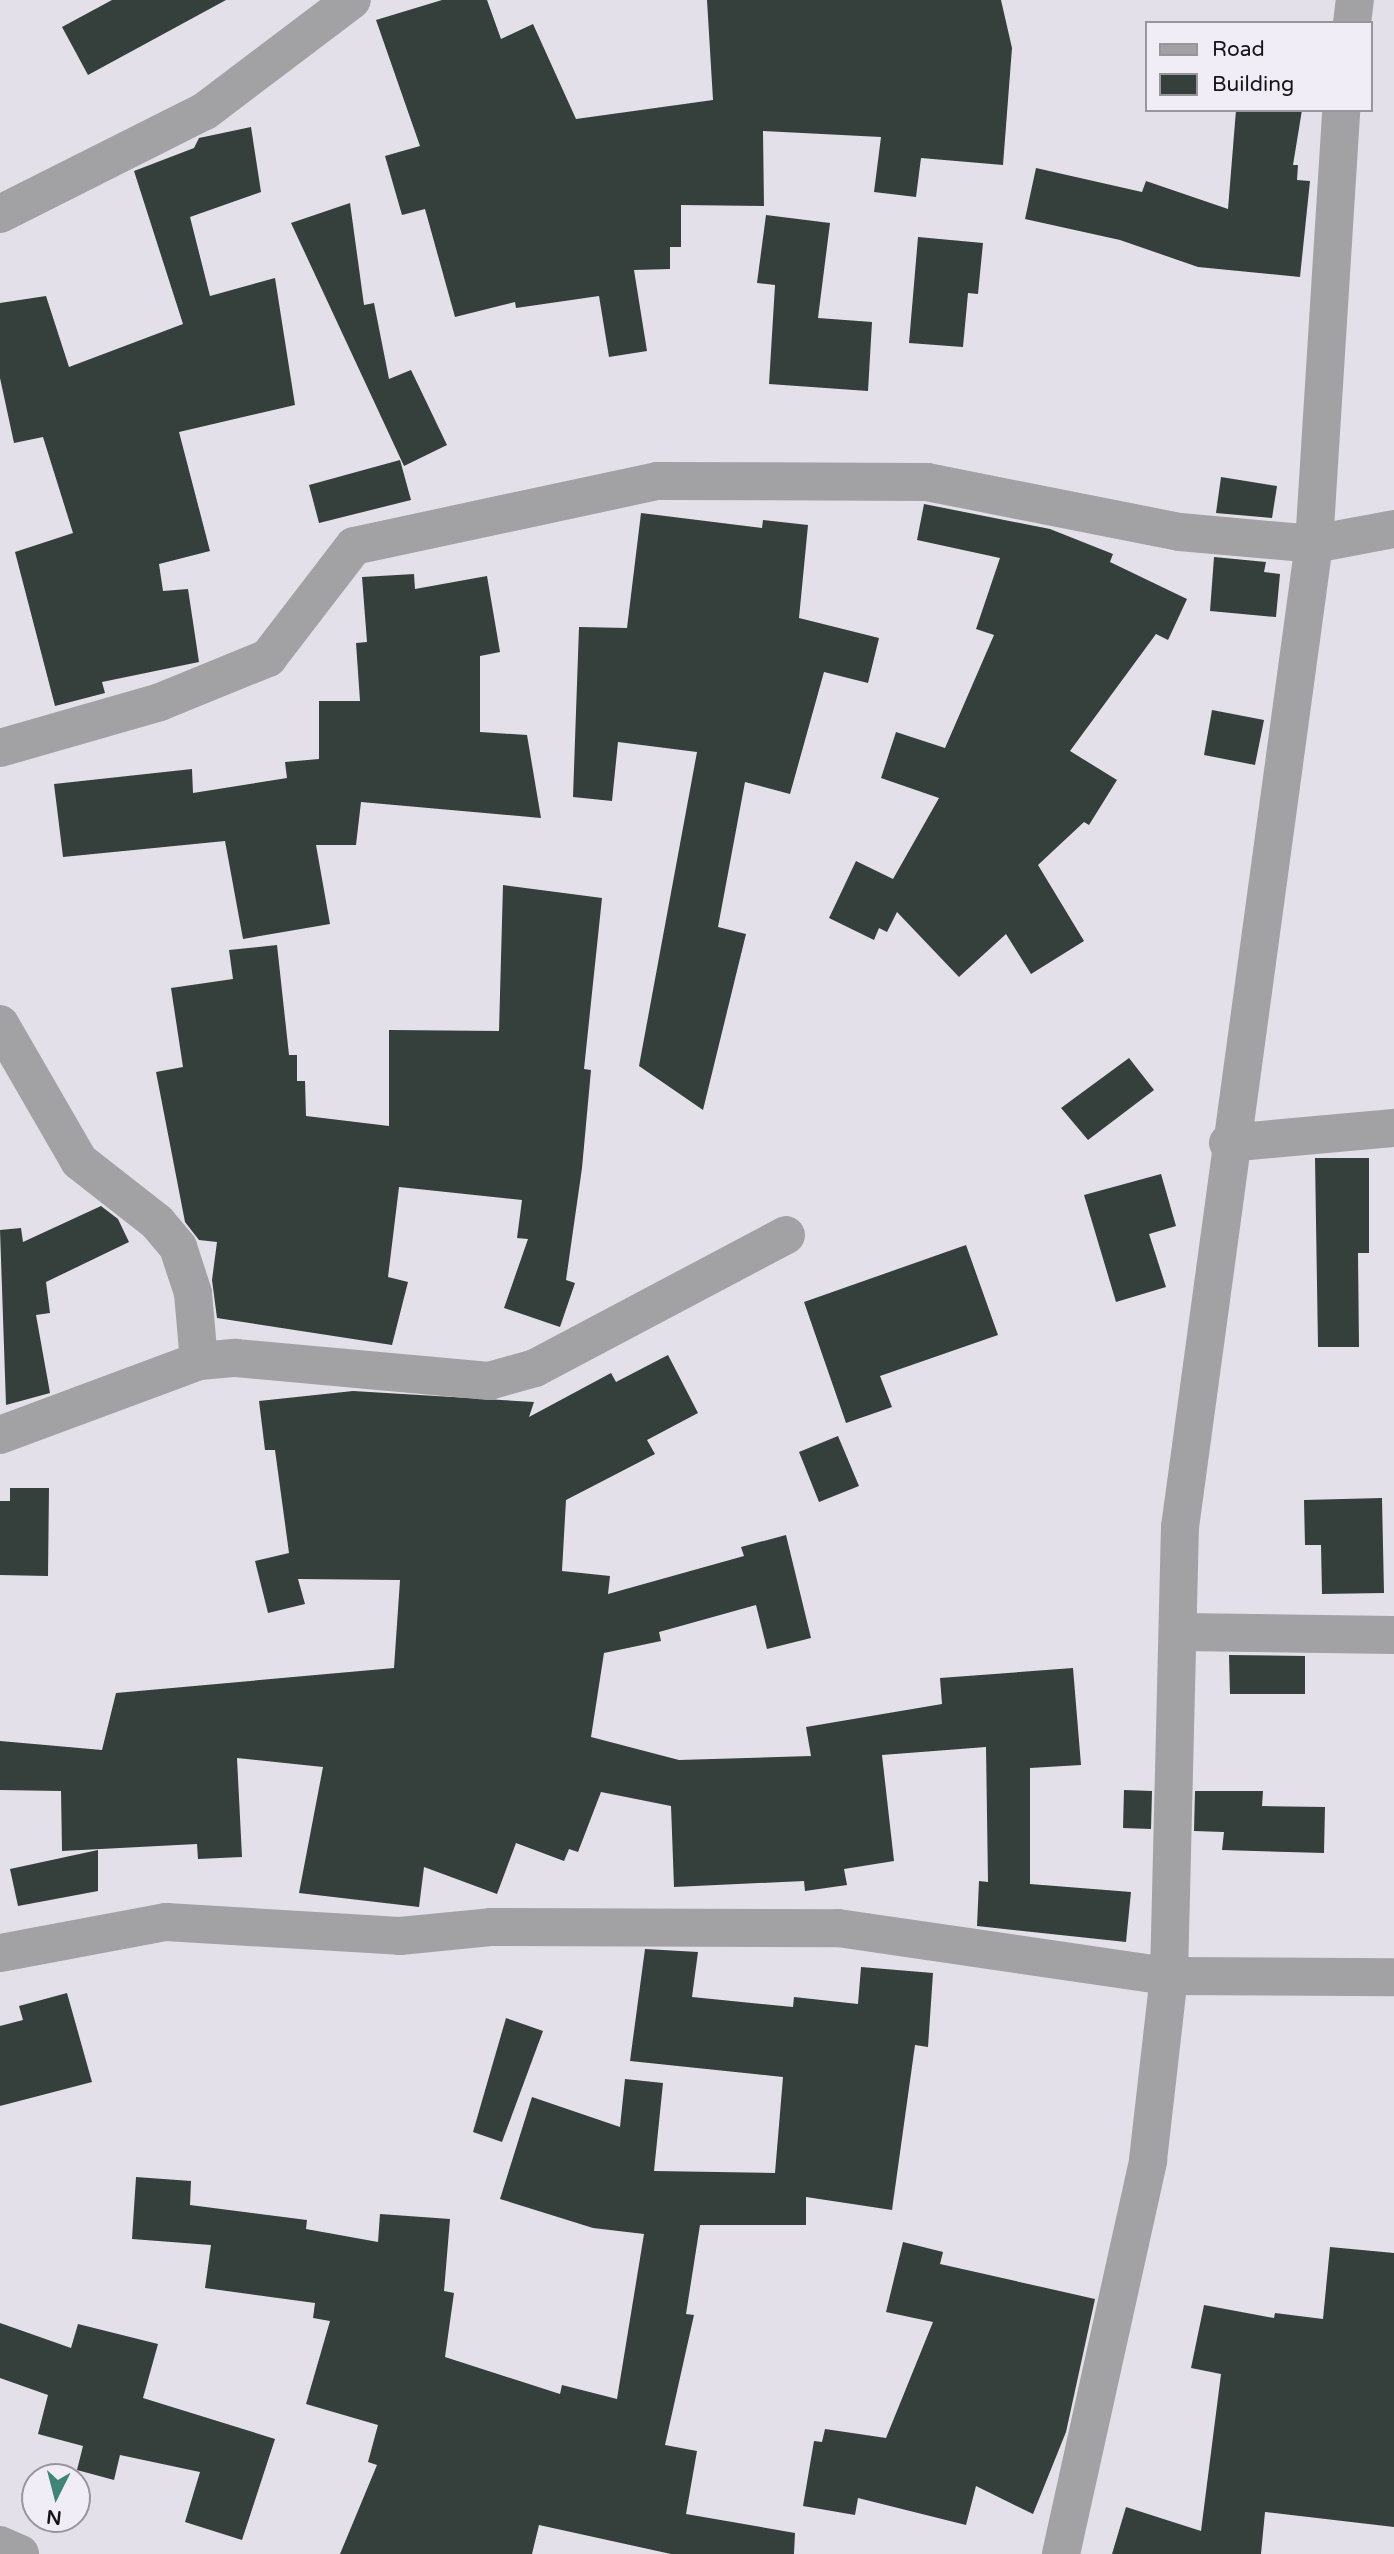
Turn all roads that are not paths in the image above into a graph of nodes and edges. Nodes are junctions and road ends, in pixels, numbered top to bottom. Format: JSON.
{"nodes":[{"id":1,"x":352,"y":0,"type":"edge"},
{"id":2,"x":1355,"y":0,"type":"edge"},
{"id":3,"x":1352,"y":21,"type":"edge"},
{"id":4,"x":1341,"y":112,"type":"edge"},
{"id":5,"x":0,"y":214,"type":"edge"},
{"id":6,"x":1394,"y":529,"type":"edge"},
{"id":7,"x":1314,"y":544,"type":"junction"},
{"id":8,"x":0,"y":748,"type":"edge"},
{"id":9,"x":0,"y":1024,"type":"edge"},
{"id":10,"x":1394,"y":1128,"type":"edge"},
{"id":11,"x":1228,"y":1143,"type":"junction"},
{"id":12,"x":786,"y":1235,"type":"dead end"},
{"id":13,"x":199,"y":1361,"type":"junction"},
{"id":14,"x":0,"y":1435,"type":"edge"},
{"id":15,"x":1181,"y":1632,"type":"junction"},
{"id":16,"x":1394,"y":1635,"type":"edge"},
{"id":17,"x":0,"y":1953,"type":"edge"},
{"id":18,"x":1169,"y":1976,"type":"junction"},
{"id":19,"x":1394,"y":1977,"type":"edge"},
{"id":20,"x":0,"y":2545,"type":"edge"},
{"id":21,"x":20,"y":2554,"type":"edge"},
{"id":22,"x":1061,"y":2554,"type":"edge"}],
"edges":[{"from":1,"to":5,"type":"street"},
{"from":2,"to":3,"type":"street"},
{"from":4,"to":7,"type":"street"},
{"from":6,"to":7,"type":"street"},
{"from":7,"to":8,"type":"street"},
{"from":7,"to":11,"type":"street"},
{"from":9,"to":13,"type":"street"},
{"from":10,"to":11,"type":"street"},
{"from":11,"to":15,"type":"street"},
{"from":12,"to":13,"type":"street"},
{"from":13,"to":14,"type":"street"},
{"from":15,"to":16,"type":"street"},
{"from":15,"to":18,"type":"street"},
{"from":17,"to":18,"type":"street"},
{"from":18,"to":19,"type":"street"},
{"from":18,"to":22,"type":"street"},
{"from":20,"to":21,"type":"street"}]}
